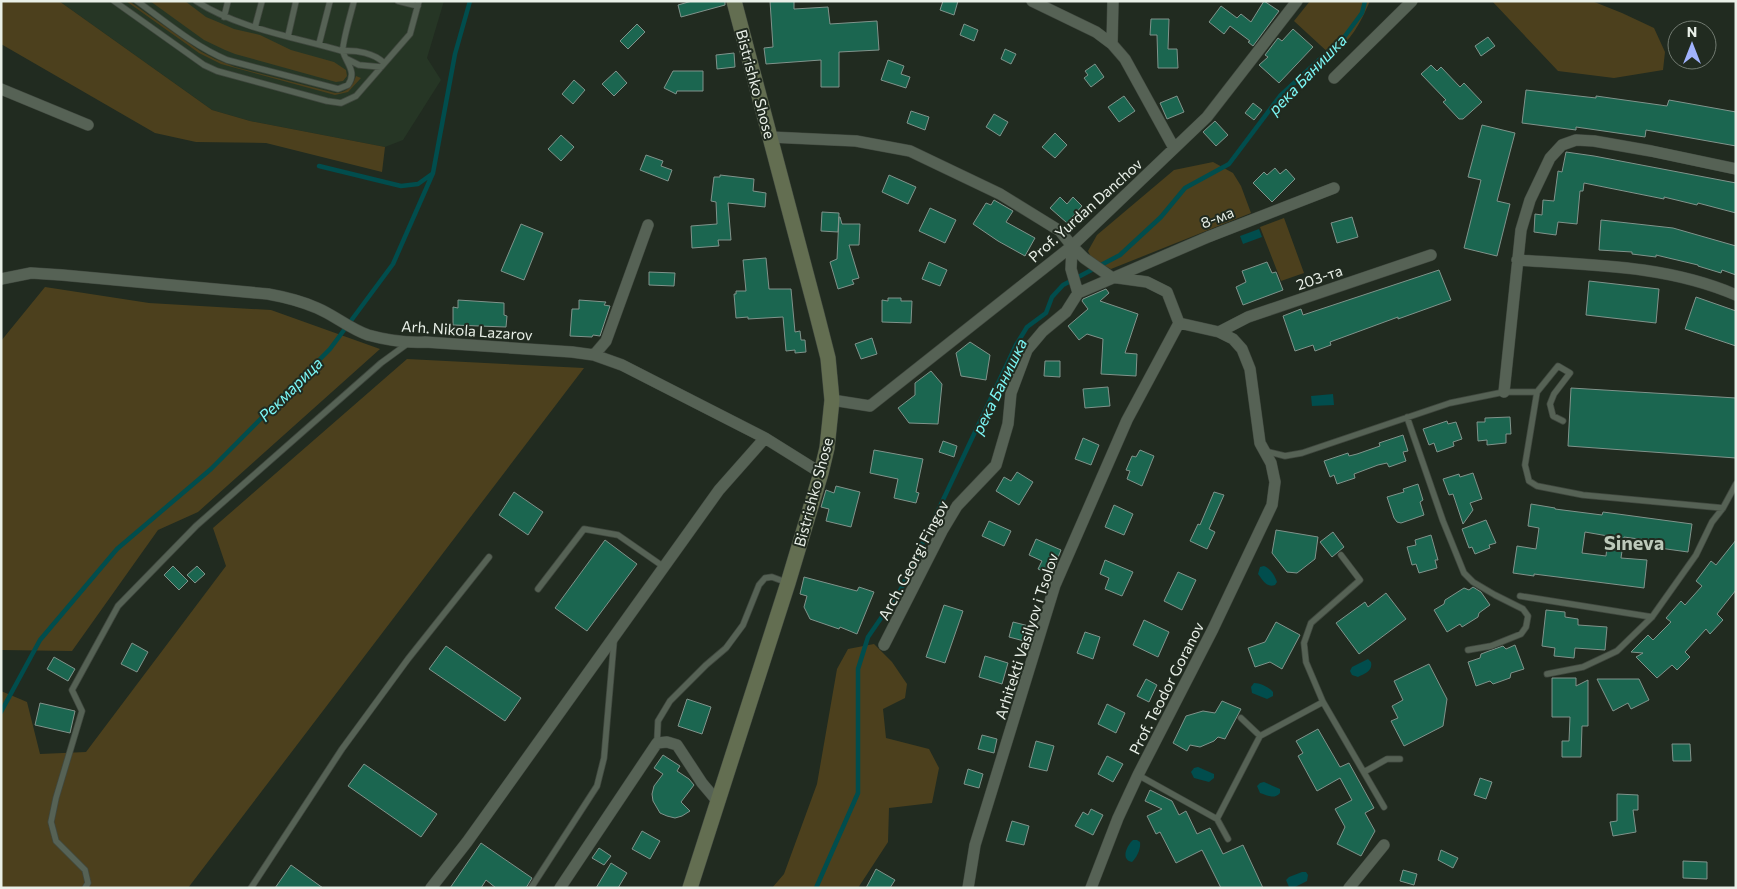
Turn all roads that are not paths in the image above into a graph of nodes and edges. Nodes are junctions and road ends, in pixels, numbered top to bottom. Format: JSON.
{"nodes":[{"id":1,"x":114,"y":1,"type":"edge"},
{"id":2,"x":137,"y":1,"type":"edge"},
{"id":3,"x":196,"y":1,"type":"edge"},
{"id":4,"x":228,"y":1,"type":"edge"},
{"id":5,"x":262,"y":1,"type":"edge"},
{"id":6,"x":296,"y":1,"type":"edge"},
{"id":7,"x":330,"y":1,"type":"edge"},
{"id":8,"x":354,"y":1,"type":"edge"},
{"id":9,"x":398,"y":1,"type":"edge"},
{"id":10,"x":734,"y":1,"type":"edge"},
{"id":11,"x":1032,"y":1,"type":"edge"},
{"id":12,"x":1113,"y":1,"type":"edge"},
{"id":13,"x":1297,"y":1,"type":"edge"},
{"id":14,"x":1412,"y":1,"type":"edge"},
{"id":15,"x":419,"y":4,"type":"edge"},
{"id":16,"x":224,"y":17,"type":"junction"},
{"id":17,"x":255,"y":27,"type":"junction"},
{"id":18,"x":288,"y":36,"type":"junction"},
{"id":19,"x":319,"y":44,"type":"junction"},
{"id":20,"x":1112,"y":44,"type":"junction"},
{"id":21,"x":342,"y":50,"type":"junction"},
{"id":22,"x":347,"y":59,"type":"junction"},
{"id":23,"x":383,"y":65,"type":"junction"},
{"id":24,"x":1334,"y":78,"type":"dead end"},
{"id":25,"x":1,"y":89,"type":"edge"},
{"id":26,"x":88,"y":125,"type":"dead end"},
{"id":27,"x":770,"y":137,"type":"junction"},
{"id":28,"x":1174,"y":148,"type":"junction"},
{"id":29,"x":1736,"y":169,"type":"edge"},
{"id":30,"x":1334,"y":188,"type":"dead end"},
{"id":31,"x":648,"y":225,"type":"dead end"},
{"id":32,"x":1072,"y":246,"type":"junction"},
{"id":33,"x":1430,"y":255,"type":"dead end"},
{"id":34,"x":1517,"y":260,"type":"junction"},
{"id":35,"x":1111,"y":278,"type":"junction"},
{"id":36,"x":1,"y":279,"type":"edge"},
{"id":37,"x":1078,"y":293,"type":"junction"},
{"id":38,"x":1736,"y":295,"type":"edge"},
{"id":39,"x":1179,"y":323,"type":"junction"},
{"id":40,"x":1219,"y":332,"type":"junction"},
{"id":41,"x":409,"y":343,"type":"junction"},
{"id":42,"x":594,"y":355,"type":"junction"},
{"id":43,"x":1504,"y":392,"type":"junction"},
{"id":44,"x":1537,"y":392,"type":"junction"},
{"id":45,"x":832,"y":400,"type":"junction"},
{"id":46,"x":1407,"y":417,"type":"junction"},
{"id":47,"x":1563,"y":421,"type":"dead end"},
{"id":48,"x":765,"y":438,"type":"junction"},
{"id":49,"x":1265,"y":451,"type":"junction"},
{"id":50,"x":821,"y":474,"type":"junction"},
{"id":51,"x":1736,"y":484,"type":"edge"},
{"id":52,"x":1722,"y":508,"type":"junction"},
{"id":53,"x":1341,"y":555,"type":"dead end"},
{"id":54,"x":489,"y":558,"type":"dead end"},
{"id":55,"x":664,"y":567,"type":"junction"},
{"id":56,"x":788,"y":583,"type":"junction"},
{"id":57,"x":538,"y":589,"type":"dead end"},
{"id":58,"x":1520,"y":596,"type":"dead end"},
{"id":59,"x":1652,"y":617,"type":"junction"},
{"id":60,"x":614,"y":636,"type":"junction"},
{"id":61,"x":884,"y":645,"type":"dead end"},
{"id":62,"x":1468,"y":650,"type":"dead end"},
{"id":63,"x":1547,"y":674,"type":"dead end"},
{"id":64,"x":1324,"y":702,"type":"junction"},
{"id":65,"x":1241,"y":718,"type":"dead end"},
{"id":66,"x":1260,"y":736,"type":"junction"},
{"id":67,"x":657,"y":743,"type":"junction"},
{"id":68,"x":1400,"y":758,"type":"dead end"},
{"id":69,"x":1364,"y":772,"type":"junction"},
{"id":70,"x":1138,"y":775,"type":"junction"},
{"id":71,"x":718,"y":802,"type":"junction"},
{"id":72,"x":1384,"y":807,"type":"dead end"},
{"id":73,"x":1217,"y":819,"type":"junction"},
{"id":74,"x":1228,"y":839,"type":"dead end"},
{"id":75,"x":1384,"y":845,"type":"dead end"},
{"id":76,"x":85,"y":888,"type":"edge"},
{"id":77,"x":251,"y":888,"type":"edge"},
{"id":78,"x":431,"y":888,"type":"edge"},
{"id":79,"x":531,"y":888,"type":"edge"},
{"id":80,"x":560,"y":888,"type":"edge"},
{"id":81,"x":690,"y":888,"type":"edge"},
{"id":82,"x":968,"y":888,"type":"edge"},
{"id":83,"x":1091,"y":888,"type":"edge"},
{"id":84,"x":1349,"y":888,"type":"edge"}],
"edges":[{"from":1,"to":23,"type":"lane"},
{"from":2,"to":22,"type":"lane"},
{"from":3,"to":16,"type":"lane"},
{"from":4,"to":16,"type":"lane"},
{"from":5,"to":17,"type":"lane"},
{"from":6,"to":18,"type":"lane"},
{"from":7,"to":19,"type":"lane"},
{"from":8,"to":21,"type":"lane"},
{"from":9,"to":15,"type":"lane"},
{"from":10,"to":27,"type":"street","name":"Bistrishko Shose"},
{"from":11,"to":20,"type":"street"},
{"from":12,"to":20,"type":"street"},
{"from":13,"to":28,"type":"street","name":"Prof. Yurdan Danchov"},
{"from":14,"to":24,"type":"street"},
{"from":15,"to":23,"type":"lane"},
{"from":16,"to":17,"type":"lane"},
{"from":17,"to":18,"type":"lane"},
{"from":18,"to":19,"type":"lane"},
{"from":19,"to":21,"type":"lane"},
{"from":20,"to":28,"type":"street"},
{"from":21,"to":22,"type":"lane"},
{"from":21,"to":23,"type":"lane"},
{"from":22,"to":23,"type":"lane"},
{"from":25,"to":26,"type":"street"},
{"from":27,"to":32,"type":"street"},
{"from":27,"to":45,"type":"street","name":"Bistrishko Shose"},
{"from":28,"to":32,"type":"street","name":"Prof. Yurdan Danchov"},
{"from":29,"to":34,"type":"street"},
{"from":30,"to":35,"type":"street","name":"8-ма"},
{"from":31,"to":42,"type":"street"},
{"from":32,"to":35,"type":"street"},
{"from":32,"to":37,"type":"street"},
{"from":32,"to":45,"type":"street","name":"Prof. Yurdan Danchov"},
{"from":33,"to":40,"type":"street","name":"203-та"},
{"from":34,"to":38,"type":"street"},
{"from":34,"to":43,"type":"street"},
{"from":35,"to":37,"type":"street"},
{"from":35,"to":39,"type":"street"},
{"from":36,"to":41,"type":"street","name":"Arh. Nikola Lazarov"},
{"from":37,"to":61,"type":"street","name":"Arch. Georgi Fingov"},
{"from":39,"to":40,"type":"street"},
{"from":39,"to":82,"type":"street","name":"Arhitekti Vasilyov i Tsolov"},
{"from":40,"to":49,"type":"street","name":"Prof. Teodor Goranov"},
{"from":41,"to":42,"type":"street","name":"Arh. Nikola Lazarov"},
{"from":41,"to":76,"type":"lane"},
{"from":42,"to":48,"type":"street","name":"Arh. Nikola Lazarov"},
{"from":43,"to":44,"type":"lane"},
{"from":43,"to":46,"type":"lane"},
{"from":44,"to":47,"type":"lane"},
{"from":44,"to":52,"type":"lane"},
{"from":45,"to":50,"type":"street","name":"Bistrishko Shose"},
{"from":46,"to":49,"type":"lane"},
{"from":46,"to":62,"type":"lane"},
{"from":48,"to":50,"type":"street","name":"Arh. Nikola Lazarov"},
{"from":48,"to":55,"type":"street"},
{"from":49,"to":70,"type":"street","name":"Prof. Teodor Goranov"},
{"from":50,"to":56,"type":"street","name":"Bistrishko Shose"},
{"from":51,"to":52,"type":"lane"},
{"from":52,"to":59,"type":"lane"},
{"from":53,"to":64,"type":"lane"},
{"from":54,"to":77,"type":"lane"},
{"from":55,"to":57,"type":"lane"},
{"from":55,"to":60,"type":"street"},
{"from":56,"to":67,"type":"lane"},
{"from":56,"to":71,"type":"street","name":"Bistrishko Shose"},
{"from":58,"to":59,"type":"lane"},
{"from":59,"to":63,"type":"lane"},
{"from":60,"to":78,"type":"street"},
{"from":60,"to":79,"type":"lane"},
{"from":64,"to":66,"type":"lane"},
{"from":64,"to":69,"type":"lane"},
{"from":65,"to":66,"type":"lane"},
{"from":66,"to":73,"type":"lane"},
{"from":67,"to":71,"type":"street"},
{"from":67,"to":80,"type":"street"},
{"from":68,"to":69,"type":"lane"},
{"from":69,"to":72,"type":"lane"},
{"from":70,"to":73,"type":"lane"},
{"from":70,"to":83,"type":"street","name":"Prof. Teodor Goranov"},
{"from":71,"to":81,"type":"street","name":"Bistrishko Shose"},
{"from":73,"to":74,"type":"lane"},
{"from":75,"to":84,"type":"street"}]}
